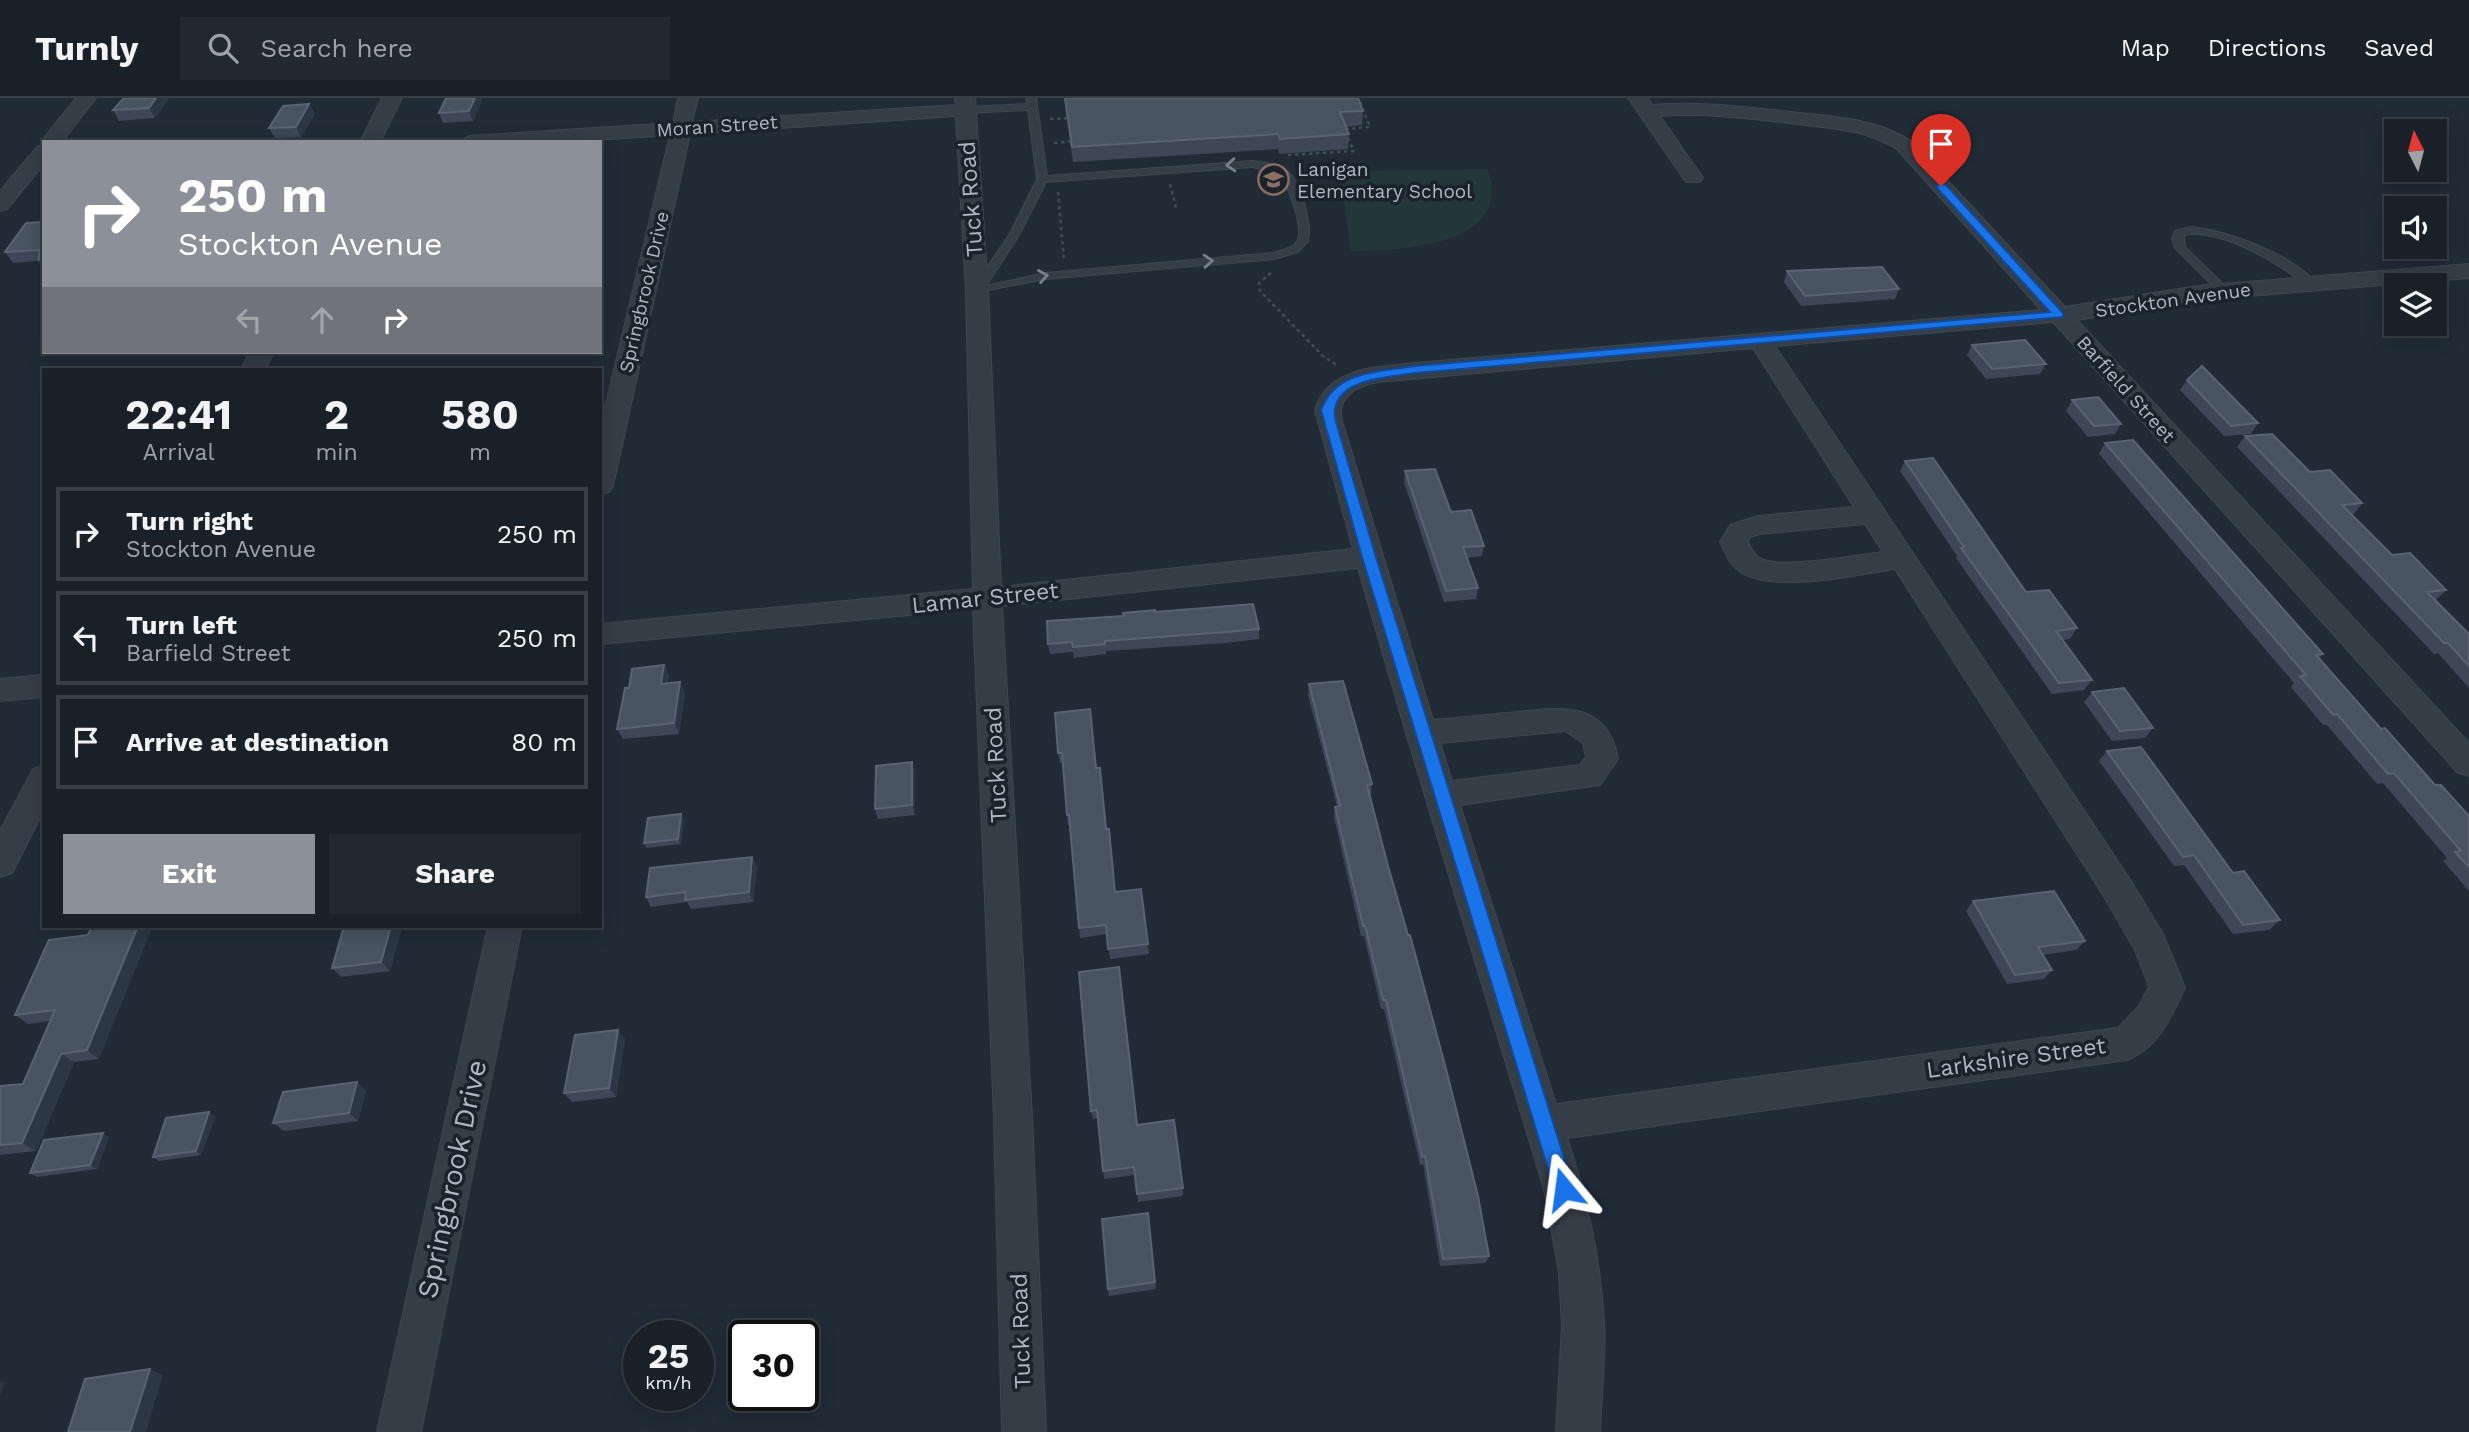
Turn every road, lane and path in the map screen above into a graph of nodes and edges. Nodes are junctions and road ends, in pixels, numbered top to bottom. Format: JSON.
{"nodes":[{"id":1,"x":86,"y":98,"type":"edge"},
{"id":2,"x":392,"y":98,"type":"edge"},
{"id":3,"x":688,"y":98,"type":"edge"},
{"id":4,"x":1032,"y":102,"type":"edge"},
{"id":5,"x":965,"y":104,"type":"edge"},
{"id":6,"x":1643,"y":105,"type":"edge"},
{"id":7,"x":1047,"y":119,"type":"dead end"},
{"id":8,"x":1074,"y":127,"type":"edge"},
{"id":9,"x":681,"y":128,"type":"junction"},
{"id":10,"x":1075,"y":134,"type":"edge"},
{"id":11,"x":53,"y":140,"type":"edge"},
{"id":12,"x":371,"y":140,"type":"edge"},
{"id":13,"x":499,"y":140,"type":"edge"},
{"id":14,"x":1050,"y":143,"type":"dead end"},
{"id":15,"x":42,"y":153,"type":"edge"},
{"id":16,"x":1057,"y":178,"type":"junction"},
{"id":17,"x":1693,"y":178,"type":"dead end"},
{"id":18,"x":1042,"y":179,"type":"junction"},
{"id":19,"x":0,"y":205,"type":"edge"},
{"id":20,"x":1275,"y":270,"type":"dead end"},
{"id":21,"x":2469,"y":271,"type":"edge"},
{"id":22,"x":1065,"y":274,"type":"junction"},
{"id":23,"x":2312,"y":284,"type":"junction"},
{"id":24,"x":2223,"y":290,"type":"junction"},
{"id":25,"x":976,"y":291,"type":"junction"},
{"id":26,"x":2059,"y":315,"type":"junction"},
{"id":27,"x":1760,"y":341,"type":"junction"},
{"id":28,"x":1348,"y":385,"type":"junction"},
{"id":29,"x":602,"y":477,"type":"edge"},
{"id":30,"x":1873,"y":514,"type":"junction"},
{"id":31,"x":1369,"y":557,"type":"junction"},
{"id":32,"x":1903,"y":559,"type":"junction"},
{"id":33,"x":987,"y":598,"type":"junction"},
{"id":34,"x":602,"y":634,"type":"edge"},
{"id":35,"x":42,"y":686,"type":"edge"},
{"id":36,"x":0,"y":690,"type":"edge"},
{"id":37,"x":1421,"y":733,"type":"junction"},
{"id":38,"x":2469,"y":764,"type":"edge"},
{"id":39,"x":42,"y":782,"type":"edge"},
{"id":40,"x":1441,"y":796,"type":"junction"},
{"id":41,"x":0,"y":863,"type":"edge"},
{"id":42,"x":505,"y":928,"type":"edge"},
{"id":43,"x":1545,"y":1123,"type":"junction"},
{"id":44,"x":399,"y":1432,"type":"edge"},
{"id":45,"x":1024,"y":1432,"type":"edge"},
{"id":46,"x":1578,"y":1432,"type":"edge"}],
"edges":[{"from":1,"to":11,"type":"street"},
{"from":2,"to":12,"type":"street"},
{"from":3,"to":9,"type":"street","name":"Springbrook Drive"},
{"from":4,"to":5,"type":"lane"},
{"from":4,"to":18,"type":"lane"},
{"from":5,"to":9,"type":"street","name":"Moran Street"},
{"from":5,"to":25,"type":"street","name":"Tuck Road"},
{"from":6,"to":17,"type":"street"},
{"from":6,"to":26,"type":"street","name":"Barfield Street"},
{"from":7,"to":8,"type":"path"},
{"from":9,"to":13,"type":"street","name":"Moran Street"},
{"from":9,"to":29,"type":"street","name":"Springbrook Drive"},
{"from":10,"to":14,"type":"path"},
{"from":15,"to":19,"type":"street"},
{"from":16,"to":18,"type":"lane"},
{"from":16,"to":22,"type":"path"},
{"from":22,"to":16,"type":"lane","one_way":true},
{"from":18,"to":25,"type":"lane"},
{"from":20,"to":28,"type":"path"},
{"from":21,"to":23,"type":"street","name":"Stockton Avenue"},
{"from":25,"to":22,"type":"lane","one_way":true},
{"from":23,"to":24,"type":"street","name":"Stockton Avenue"},
{"from":23,"to":24,"type":"lane"},
{"from":24,"to":26,"type":"street","name":"Stockton Avenue"},
{"from":25,"to":33,"type":"street","name":"Tuck Road"},
{"from":26,"to":27,"type":"street","name":"Stockton Avenue"},
{"from":26,"to":38,"type":"street","name":"Barfield Street"},
{"from":27,"to":28,"type":"street","name":"Stockton Avenue"},
{"from":27,"to":30,"type":"street","name":"Larkshire Street"},
{"from":28,"to":31,"type":"street"},
{"from":30,"to":32,"type":"street","name":"Larkshire Street"},
{"from":30,"to":32,"type":"street"},
{"from":31,"to":33,"type":"street","name":"Lamar Street"},
{"from":31,"to":37,"type":"street"},
{"from":32,"to":43,"type":"street","name":"Larkshire Street"},
{"from":33,"to":34,"type":"street","name":"Lamar Street"},
{"from":33,"to":45,"type":"street","name":"Tuck Road"},
{"from":35,"to":36,"type":"street"},
{"from":37,"to":40,"type":"street"},
{"from":37,"to":40,"type":"street"},
{"from":39,"to":41,"type":"street"},
{"from":40,"to":43,"type":"street"},
{"from":42,"to":44,"type":"street","name":"Springbrook Drive"},
{"from":43,"to":46,"type":"street"}]}
